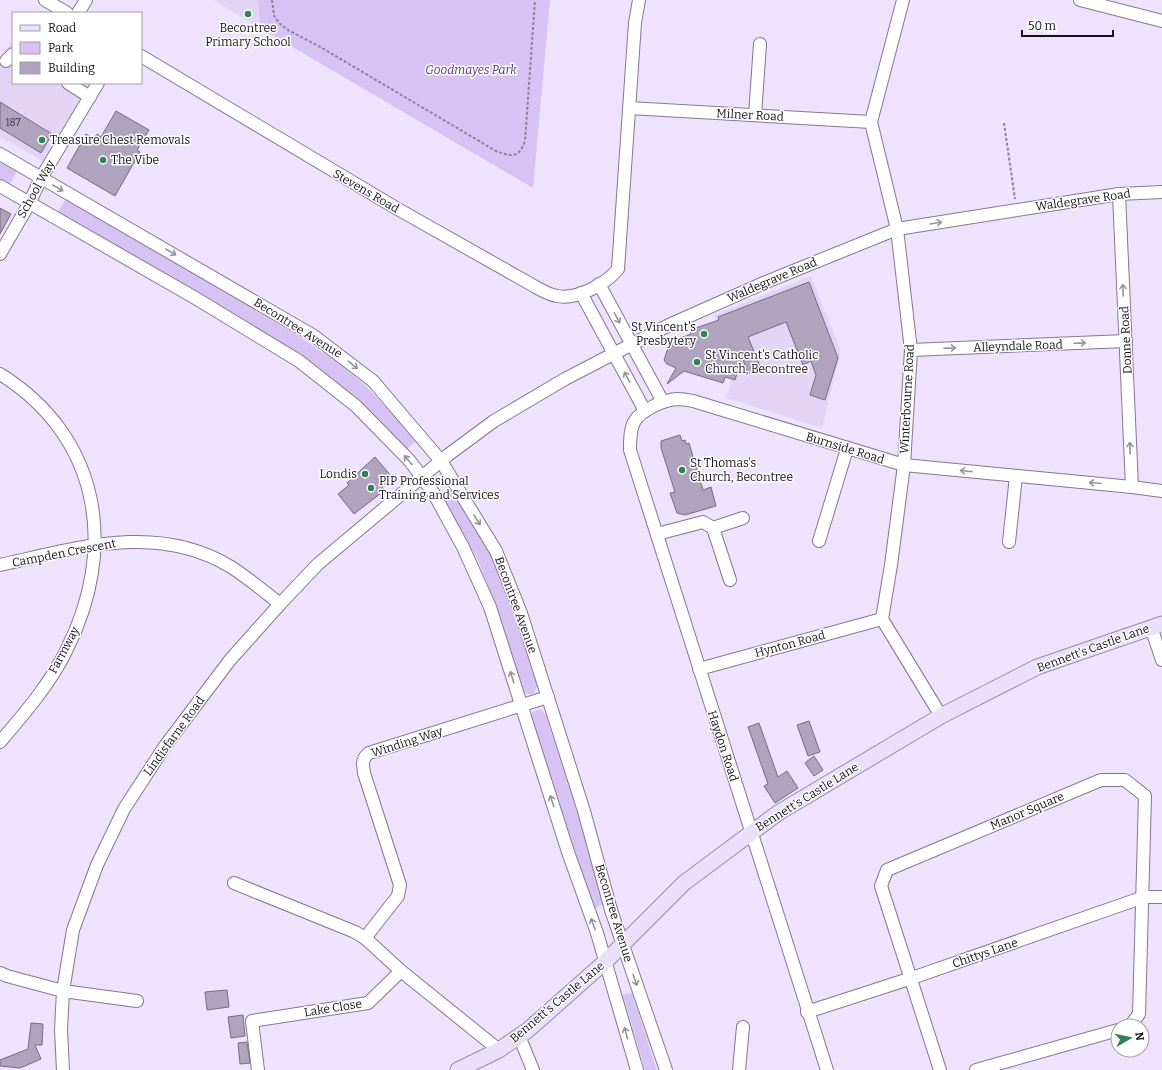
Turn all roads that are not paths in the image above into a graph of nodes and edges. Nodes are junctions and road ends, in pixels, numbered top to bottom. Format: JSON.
{"nodes":[{"id":1,"x":45,"y":0,"type":"edge"},
{"id":2,"x":86,"y":0,"type":"edge"},
{"id":3,"x":639,"y":0,"type":"edge"},
{"id":4,"x":902,"y":0,"type":"edge"},
{"id":5,"x":1080,"y":0,"type":"edge"},
{"id":6,"x":65,"y":12,"type":"edge"},
{"id":7,"x":79,"y":12,"type":"edge"},
{"id":8,"x":1162,"y":21,"type":"edge"},
{"id":9,"x":760,"y":44,"type":"dead end"},
{"id":10,"x":142,"y":57,"type":"edge"},
{"id":11,"x":70,"y":84,"type":"edge"},
{"id":12,"x":97,"y":84,"type":"edge"},
{"id":13,"x":90,"y":97,"type":"junction"},
{"id":14,"x":629,"y":108,"type":"junction"},
{"id":15,"x":755,"y":115,"type":"junction"},
{"id":16,"x":871,"y":122,"type":"junction"},
{"id":17,"x":0,"y":154,"type":"edge"},
{"id":18,"x":41,"y":178,"type":"junction"},
{"id":19,"x":0,"y":186,"type":"edge"},
{"id":20,"x":1162,"y":192,"type":"edge"},
{"id":21,"x":1119,"y":194,"type":"junction"},
{"id":22,"x":29,"y":204,"type":"junction"},
{"id":23,"x":897,"y":229,"type":"junction"},
{"id":24,"x":0,"y":254,"type":"edge"},
{"id":25,"x":598,"y":284,"type":"junction"},
{"id":26,"x":581,"y":293,"type":"junction"},
{"id":27,"x":1126,"y":341,"type":"junction"},
{"id":28,"x":631,"y":344,"type":"junction"},
{"id":29,"x":911,"y":350,"type":"junction"},
{"id":30,"x":614,"y":353,"type":"junction"},
{"id":31,"x":0,"y":374,"type":"edge"},
{"id":32,"x":662,"y":402,"type":"junction"},
{"id":33,"x":645,"y":411,"type":"junction"},
{"id":34,"x":634,"y":422,"type":"joint"},
{"id":35,"x":847,"y":449,"type":"junction"},
{"id":36,"x":441,"y":462,"type":"junction"},
{"id":37,"x":904,"y":466,"type":"junction"},
{"id":38,"x":1016,"y":476,"type":"junction"},
{"id":39,"x":422,"y":477,"type":"junction"},
{"id":40,"x":1132,"y":487,"type":"junction"},
{"id":41,"x":1162,"y":491,"type":"edge"},
{"id":42,"x":743,"y":518,"type":"dead end"},
{"id":43,"x":713,"y":528,"type":"junction"},
{"id":44,"x":657,"y":534,"type":"junction"},
{"id":45,"x":818,"y":540,"type":"dead end"},
{"id":46,"x":1009,"y":542,"type":"dead end"},
{"id":47,"x":95,"y":544,"type":"junction"},
{"id":48,"x":0,"y":565,"type":"edge"},
{"id":49,"x":730,"y":580,"type":"dead end"},
{"id":50,"x":280,"y":604,"type":"junction"},
{"id":51,"x":882,"y":619,"type":"junction"},
{"id":52,"x":1157,"y":626,"type":"edge"},
{"id":53,"x":1162,"y":660,"type":"edge"},
{"id":54,"x":699,"y":669,"type":"junction"},
{"id":55,"x":548,"y":697,"type":"junction"},
{"id":56,"x":522,"y":705,"type":"junction"},
{"id":57,"x":941,"y":716,"type":"junction"},
{"id":58,"x":0,"y":742,"type":"edge"},
{"id":59,"x":751,"y":833,"type":"junction"},
{"id":60,"x":234,"y":883,"type":"dead end"},
{"id":61,"x":1144,"y":897,"type":"junction"},
{"id":62,"x":1162,"y":897,"type":"edge"},
{"id":63,"x":365,"y":938,"type":"junction"},
{"id":64,"x":622,"y":943,"type":"junction"},
{"id":65,"x":606,"y":961,"type":"junction"},
{"id":66,"x":401,"y":971,"type":"junction"},
{"id":67,"x":0,"y":973,"type":"edge"},
{"id":68,"x":912,"y":978,"type":"junction"},
{"id":69,"x":63,"y":991,"type":"junction"},
{"id":70,"x":137,"y":1001,"type":"dead end"},
{"id":71,"x":807,"y":1012,"type":"junction"},
{"id":72,"x":1136,"y":1018,"type":"edge"},
{"id":73,"x":743,"y":1027,"type":"dead end"},
{"id":74,"x":1110,"y":1032,"type":"edge"},
{"id":75,"x":520,"y":1036,"type":"junction"},
{"id":76,"x":499,"y":1050,"type":"junction"},
{"id":77,"x":63,"y":1070,"type":"edge"},
{"id":78,"x":258,"y":1070,"type":"edge"},
{"id":79,"x":458,"y":1070,"type":"edge"},
{"id":80,"x":533,"y":1070,"type":"edge"},
{"id":81,"x":637,"y":1070,"type":"edge"},
{"id":82,"x":666,"y":1070,"type":"edge"},
{"id":83,"x":739,"y":1070,"type":"edge"},
{"id":84,"x":826,"y":1070,"type":"edge"},
{"id":85,"x":940,"y":1070,"type":"edge"},
{"id":86,"x":976,"y":1070,"type":"edge"}],
"edges":[{"from":1,"to":6,"type":"street"},
{"from":2,"to":7,"type":"street"},
{"from":3,"to":14,"type":"street","name":"Stevens Road"},
{"from":4,"to":16,"type":"street","name":"Winterbourne Road"},
{"from":5,"to":8,"type":"street"},
{"from":9,"to":15,"type":"street"},
{"from":10,"to":26,"type":"street","name":"Stevens Road"},
{"from":11,"to":13,"type":"street"},
{"from":12,"to":13,"type":"street","name":"School Way"},
{"from":13,"to":18,"type":"street","name":"School Way"},
{"from":14,"to":15,"type":"street","name":"Milner Road"},
{"from":14,"to":25,"type":"street","name":"Stevens Road"},
{"from":15,"to":16,"type":"street","name":"Milner Road"},
{"from":16,"to":23,"type":"street","name":"Winterbourne Road"},
{"from":17,"to":18,"type":"street","name":"Becontree Avenue"},
{"from":18,"to":22,"type":"street","name":"School Way"},
{"from":18,"to":36,"type":"street","name":"Becontree Avenue","one_way":true},
{"from":19,"to":22,"type":"street","name":"Becontree Avenue"},
{"from":20,"to":21,"type":"street","name":"Waldegrave Road"},
{"from":23,"to":21,"type":"street","name":"Waldegrave Road","one_way":true},
{"from":27,"to":21,"type":"street","name":"Donne Road","one_way":true},
{"from":22,"to":24,"type":"street","name":"School Way"},
{"from":39,"to":22,"type":"street","name":"Becontree Avenue","one_way":true},
{"from":23,"to":28,"type":"street","name":"Waldegrave Road"},
{"from":23,"to":29,"type":"street","name":"Winterbourne Road"},
{"from":25,"to":26,"type":"street","name":"Stevens Road"},
{"from":25,"to":28,"type":"street","one_way":true},
{"from":26,"to":30,"type":"street"},
{"from":29,"to":27,"type":"street","name":"Alleyndale Road","one_way":true},
{"from":40,"to":27,"type":"street","name":"Donne Road","one_way":true},
{"from":28,"to":30,"type":"street","name":"Waldegrave Road"},
{"from":28,"to":32,"type":"street"},
{"from":29,"to":37,"type":"street","name":"Winterbourne Road"},
{"from":33,"to":30,"type":"street","one_way":true},
{"from":30,"to":36,"type":"street","name":"Waldegrave Road"},
{"from":31,"to":47,"type":"street","name":"Farmway"},
{"from":32,"to":33,"type":"street","name":"Burnside Road"},
{"from":32,"to":35,"type":"street","name":"Burnside Road"},
{"from":33,"to":34,"type":"street","name":"Burnside Road"},
{"from":34,"to":44,"type":"street","name":"Haydon Road"},
{"from":35,"to":37,"type":"street","name":"Burnside Road"},
{"from":35,"to":45,"type":"street"},
{"from":36,"to":39,"type":"street","name":"Waldegrave Road"},
{"from":36,"to":55,"type":"street","name":"Becontree Avenue","one_way":true},
{"from":38,"to":37,"type":"street","name":"Burnside Road","one_way":true},
{"from":37,"to":51,"type":"street","name":"Winterbourne Road"},
{"from":40,"to":38,"type":"street","name":"Burnside Road","one_way":true},
{"from":38,"to":46,"type":"street"},
{"from":39,"to":50,"type":"street","name":"Lindisfarne Road"},
{"from":56,"to":39,"type":"street","name":"Becontree Avenue","one_way":true},
{"from":40,"to":41,"type":"street","name":"Burnside Road"},
{"from":42,"to":43,"type":"street"},
{"from":43,"to":44,"type":"street"},
{"from":43,"to":49,"type":"street"},
{"from":44,"to":54,"type":"street","name":"Haydon Road"},
{"from":47,"to":48,"type":"street","name":"Campden Crescent"},
{"from":47,"to":50,"type":"street","name":"Campden Crescent"},
{"from":47,"to":58,"type":"street","name":"Farmway"},
{"from":50,"to":69,"type":"street","name":"Lindisfarne Road"},
{"from":51,"to":54,"type":"street","name":"Hynton Road"},
{"from":51,"to":57,"type":"street"},
{"from":52,"to":53,"type":"street"},
{"from":52,"to":57,"type":"main road","name":"Bennett's Castle Lane"},
{"from":54,"to":59,"type":"street","name":"Haydon Road"},
{"from":55,"to":56,"type":"street","name":"Winding Way"},
{"from":55,"to":64,"type":"street","name":"Becontree Avenue"},
{"from":56,"to":63,"type":"street","name":"Winding Way"},
{"from":65,"to":56,"type":"street","name":"Becontree Avenue","one_way":true},
{"from":57,"to":59,"type":"main road","name":"Bennett's Castle Lane"},
{"from":59,"to":64,"type":"main road","name":"Bennett's Castle Lane"},
{"from":59,"to":71,"type":"street","name":"Haydon Road"},
{"from":60,"to":63,"type":"street"},
{"from":61,"to":62,"type":"street","name":"Chittys Lane"},
{"from":61,"to":68,"type":"street","name":"Chittys Lane"},
{"from":61,"to":68,"type":"street","name":"Manor Square"},
{"from":61,"to":72,"type":"street","name":"Manor Square"},
{"from":63,"to":66,"type":"street"},
{"from":64,"to":65,"type":"main road","name":"Bennett's Castle Lane"},
{"from":64,"to":82,"type":"street","name":"Becontree Avenue","one_way":true},
{"from":65,"to":75,"type":"main road","name":"Bennett's Castle Lane"},
{"from":81,"to":65,"type":"street","name":"Becontree Avenue","one_way":true},
{"from":66,"to":76,"type":"street"},
{"from":66,"to":78,"type":"street","name":"Lake Close"},
{"from":67,"to":69,"type":"street"},
{"from":68,"to":71,"type":"street","name":"Chittys Lane"},
{"from":68,"to":85,"type":"street","name":"Manor Square"},
{"from":69,"to":70,"type":"street"},
{"from":69,"to":77,"type":"street","name":"Lindisfarne Road"},
{"from":71,"to":84,"type":"street","name":"Haydon Road"},
{"from":73,"to":83,"type":"street"},
{"from":74,"to":86,"type":"street"},
{"from":75,"to":76,"type":"main road","name":"Bennett's Castle Lane"},
{"from":75,"to":80,"type":"street"},
{"from":76,"to":79,"type":"main road","name":"Bennett's Castle Lane"}]}
